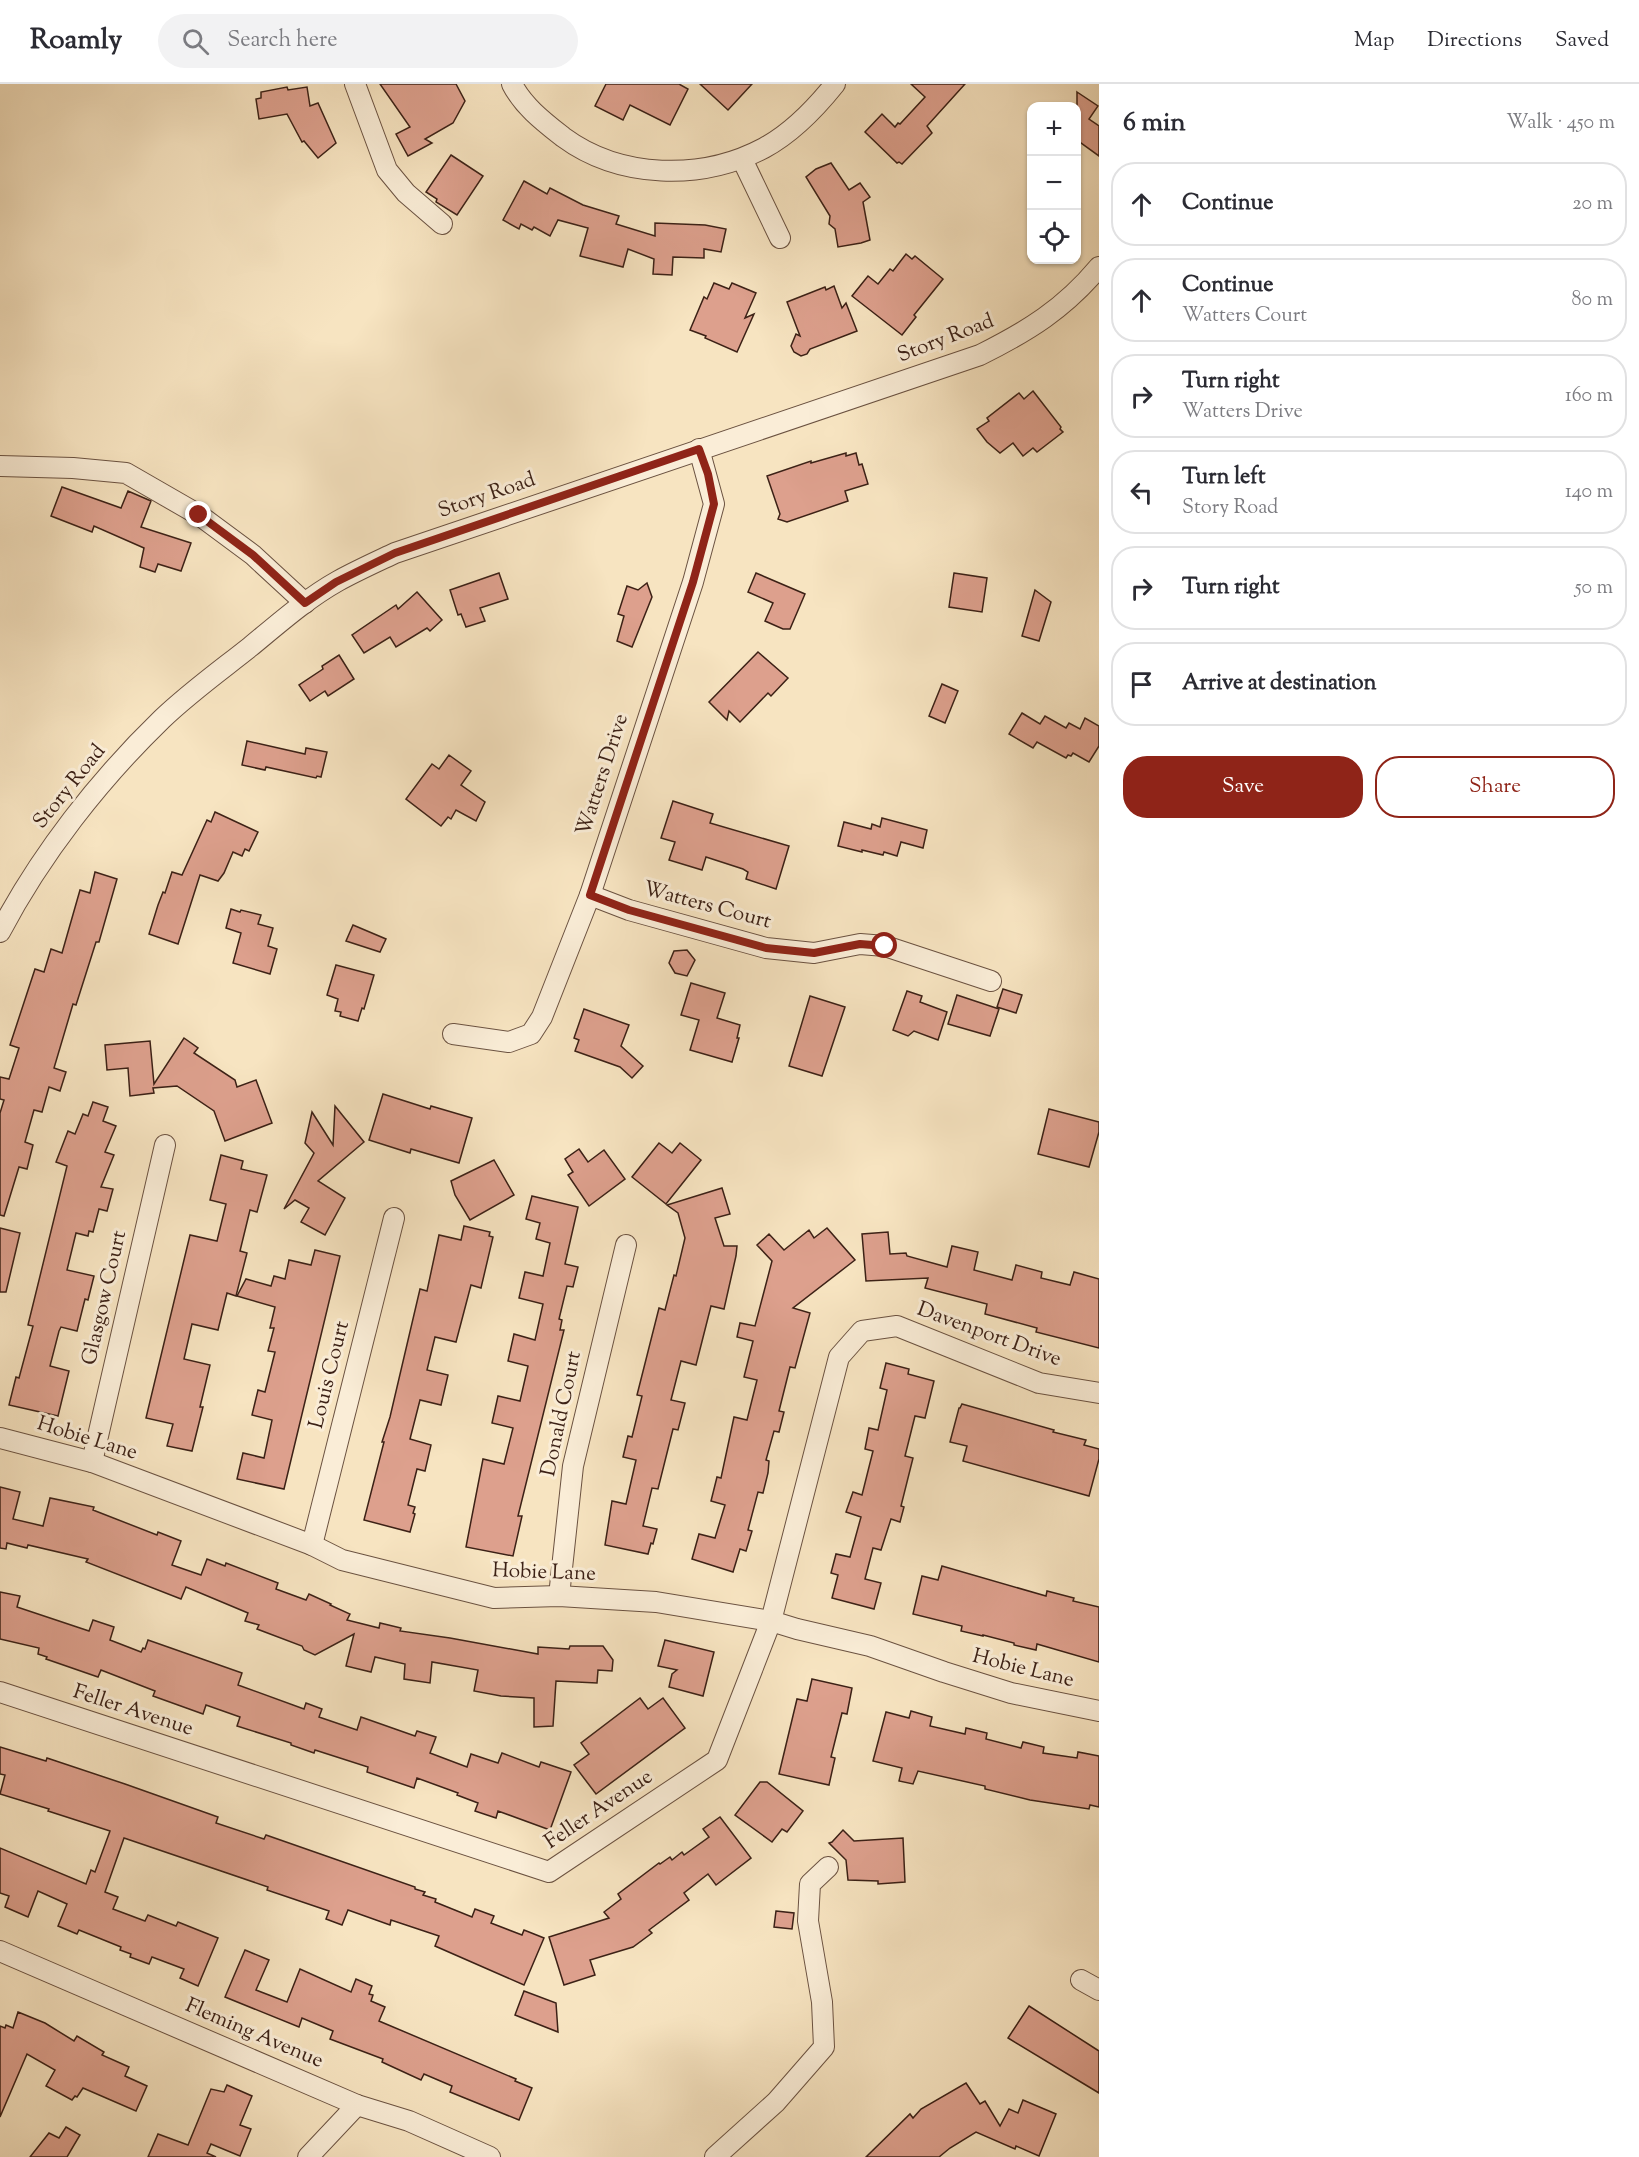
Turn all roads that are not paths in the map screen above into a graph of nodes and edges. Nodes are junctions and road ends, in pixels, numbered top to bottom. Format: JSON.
{"nodes":[{"id":1,"x":355,"y":84,"type":"edge"},
{"id":2,"x":512,"y":84,"type":"edge"},
{"id":3,"x":835,"y":84,"type":"edge"},
{"id":4,"x":742,"y":159,"type":"junction"},
{"id":5,"x":442,"y":224,"type":"dead end"},
{"id":6,"x":780,"y":238,"type":"dead end"},
{"id":7,"x":1099,"y":267,"type":"edge"},
{"id":8,"x":699,"y":449,"type":"junction"},
{"id":9,"x":0,"y":466,"type":"edge"},
{"id":10,"x":305,"y":603,"type":"junction"},
{"id":11,"x":590,"y":895,"type":"junction"},
{"id":12,"x":0,"y":932,"type":"edge"},
{"id":13,"x":991,"y":981,"type":"dead end"},
{"id":14,"x":453,"y":1034,"type":"dead end"},
{"id":15,"x":165,"y":1145,"type":"dead end"},
{"id":16,"x":394,"y":1218,"type":"dead end"},
{"id":17,"x":626,"y":1245,"type":"dead end"},
{"id":18,"x":862,"y":1331,"type":"joint"},
{"id":19,"x":1099,"y":1394,"type":"edge"},
{"id":20,"x":0,"y":1438,"type":"edge"},
{"id":21,"x":92,"y":1462,"type":"junction"},
{"id":22,"x":312,"y":1545,"type":"junction"},
{"id":23,"x":559,"y":1596,"type":"junction"},
{"id":24,"x":771,"y":1621,"type":"junction"},
{"id":25,"x":0,"y":1692,"type":"edge"},
{"id":26,"x":1099,"y":1711,"type":"edge"},
{"id":27,"x":828,"y":1867,"type":"dead end"},
{"id":28,"x":0,"y":1951,"type":"edge"},
{"id":29,"x":1081,"y":1980,"type":"dead end"},
{"id":30,"x":1099,"y":1990,"type":"edge"},
{"id":31,"x":357,"y":2105,"type":"junction"},
{"id":32,"x":308,"y":2157,"type":"edge"},
{"id":33,"x":490,"y":2157,"type":"edge"},
{"id":34,"x":715,"y":2157,"type":"edge"}],
"edges":[{"from":1,"to":5,"type":"street"},
{"from":2,"to":4,"type":"street"},
{"from":3,"to":4,"type":"street"},
{"from":4,"to":6,"type":"street"},
{"from":7,"to":8,"type":"street","name":"Story Road"},
{"from":8,"to":10,"type":"street","name":"Story Road"},
{"from":8,"to":11,"type":"street","name":"Watters Drive"},
{"from":9,"to":10,"type":"street"},
{"from":10,"to":12,"type":"street","name":"Story Road"},
{"from":11,"to":13,"type":"street","name":"Watters Court"},
{"from":11,"to":14,"type":"street","name":"Watters Drive"},
{"from":15,"to":21,"type":"street","name":"Glasgow Court"},
{"from":16,"to":22,"type":"street","name":"Louis Court"},
{"from":17,"to":23,"type":"street","name":"Donald Court"},
{"from":18,"to":19,"type":"street","name":"Davenport Drive"},
{"from":18,"to":24,"type":"street","name":"Feller Avenue"},
{"from":20,"to":21,"type":"street","name":"Hobie Lane"},
{"from":21,"to":22,"type":"street","name":"Hobie Lane"},
{"from":22,"to":23,"type":"street","name":"Hobie Lane"},
{"from":23,"to":24,"type":"street","name":"Hobie Lane"},
{"from":24,"to":25,"type":"street","name":"Feller Avenue"},
{"from":24,"to":26,"type":"street","name":"Hobie Lane"},
{"from":27,"to":34,"type":"street"},
{"from":28,"to":31,"type":"street","name":"Fleming Avenue"},
{"from":29,"to":30,"type":"street"},
{"from":31,"to":32,"type":"street"},
{"from":31,"to":33,"type":"street","name":"Fleming Avenue"}]}
